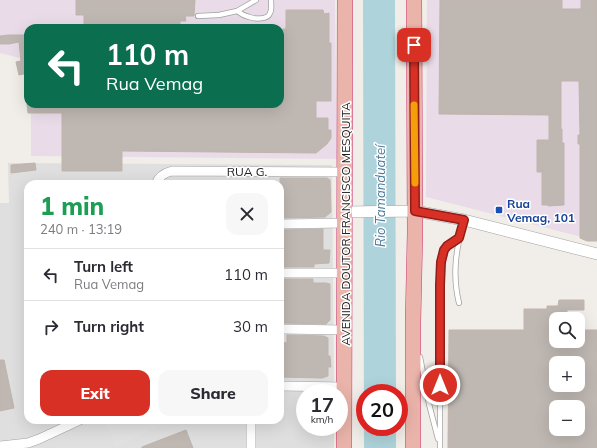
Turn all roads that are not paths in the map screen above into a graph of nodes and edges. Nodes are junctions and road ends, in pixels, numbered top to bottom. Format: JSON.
{"nodes":[{"id":1,"x":256,"y":0,"type":"edge"},
{"id":2,"x":270,"y":0,"type":"edge"},
{"id":3,"x":345,"y":0,"type":"edge"},
{"id":4,"x":414,"y":0,"type":"edge"},
{"id":5,"x":237,"y":11,"type":"junction"},
{"id":6,"x":198,"y":16,"type":"dead end"},
{"id":7,"x":345,"y":172,"type":"junction"},
{"id":8,"x":158,"y":180,"type":"edge"},
{"id":9,"x":415,"y":211,"type":"junction"},
{"id":10,"x":349,"y":216,"type":"junction"},
{"id":11,"x":464,"y":220,"type":"junction"},
{"id":12,"x":284,"y":224,"type":"edge"},
{"id":13,"x":459,"y":238,"type":"junction"},
{"id":14,"x":597,"y":254,"type":"edge"},
{"id":15,"x":284,"y":273,"type":"edge"},
{"id":16,"x":344,"y":273,"type":"junction"},
{"id":17,"x":459,"y":303,"type":"dead end"},
{"id":18,"x":413,"y":322,"type":"junction"},
{"id":19,"x":284,"y":329,"type":"edge"},
{"id":20,"x":344,"y":330,"type":"junction"},
{"id":21,"x":344,"y":384,"type":"edge"},
{"id":22,"x":284,"y":386,"type":"edge"},
{"id":23,"x":296,"y":386,"type":"edge"},
{"id":24,"x":73,"y":424,"type":"edge"},
{"id":25,"x":251,"y":424,"type":"edge"},
{"id":26,"x":344,"y":436,"type":"edge"},
{"id":27,"x":39,"y":444,"type":"edge"},
{"id":28,"x":0,"y":446,"type":"edge"},
{"id":29,"x":440,"y":447,"type":"edge"},
{"id":30,"x":251,"y":448,"type":"edge"},
{"id":31,"x":344,"y":448,"type":"edge"},
{"id":32,"x":413,"y":448,"type":"edge"}],
"edges":[{"from":1,"to":5,"type":"lane"},
{"from":2,"to":5,"type":"lane"},
{"from":3,"to":7,"type":"highway","name":"AVENIDA DOUTOR FRANCISCO MESQUITA"},
{"from":4,"to":9,"type":"highway"},
{"from":5,"to":6,"type":"lane"},
{"from":7,"to":8,"type":"street","name":"RUA G."},
{"from":7,"to":10,"type":"highway","name":"AVENIDA DOUTOR FRANCISCO MESQUITA"},
{"from":9,"to":10,"type":"street"},
{"from":9,"to":11,"type":"street"},
{"from":9,"to":18,"type":"highway"},
{"from":10,"to":12,"type":"street"},
{"from":10,"to":16,"type":"highway","name":"AVENIDA DOUTOR FRANCISCO MESQUITA"},
{"from":11,"to":13,"type":"lane"},
{"from":11,"to":14,"type":"street"},
{"from":13,"to":17,"type":"lane"},
{"from":13,"to":29,"type":"lane"},
{"from":15,"to":16,"type":"street"},
{"from":16,"to":20,"type":"highway","name":"AVENIDA DOUTOR FRANCISCO MESQUITA"},
{"from":18,"to":29,"type":"lane"},
{"from":18,"to":32,"type":"highway"},
{"from":19,"to":20,"type":"street"},
{"from":20,"to":21,"type":"highway","name":"AVENIDA DOUTOR FRANCISCO MESQUITA"},
{"from":22,"to":23,"type":"street"},
{"from":24,"to":27,"type":"street"},
{"from":25,"to":30,"type":"street"},
{"from":26,"to":31,"type":"highway","name":"AVENIDA DOUTOR FRANCISCO MESQUITA"},
{"from":27,"to":28,"type":"street"}]}
